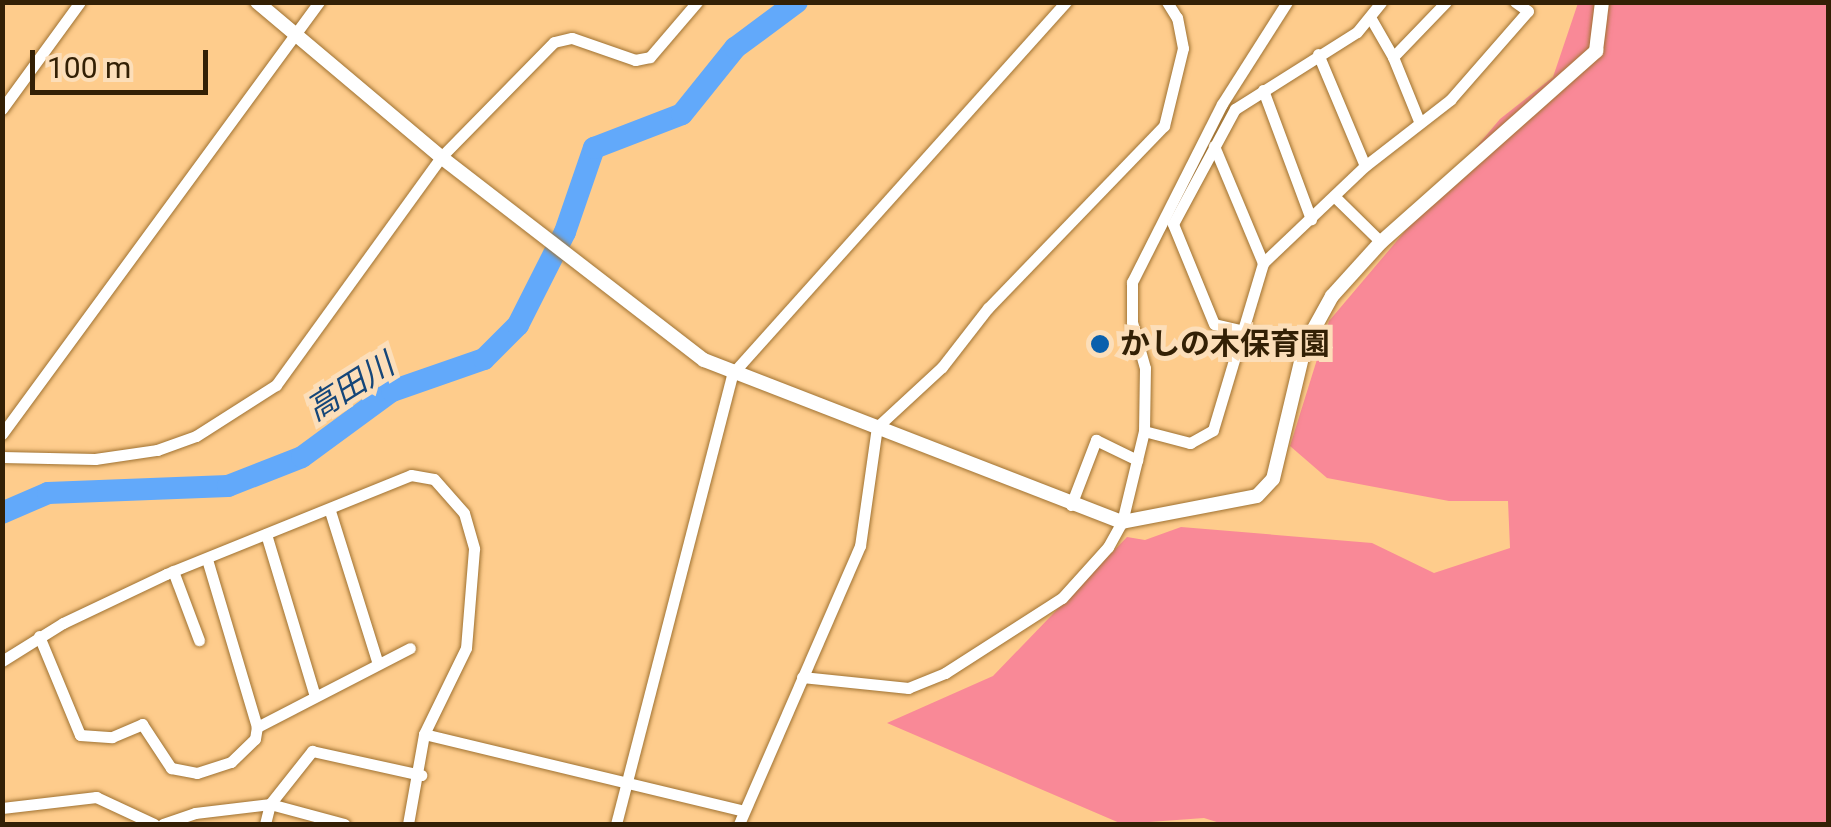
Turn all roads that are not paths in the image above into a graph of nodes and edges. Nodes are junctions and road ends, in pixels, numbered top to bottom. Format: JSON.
{"nodes":[{"id":1,"x":80,"y":2,"type":"edge"},
{"id":2,"x":257,"y":2,"type":"edge"},
{"id":3,"x":319,"y":2,"type":"edge"},
{"id":4,"x":696,"y":2,"type":"edge"},
{"id":5,"x":1066,"y":2,"type":"edge"},
{"id":6,"x":1167,"y":2,"type":"edge"},
{"id":7,"x":1287,"y":2,"type":"edge"},
{"id":8,"x":1381,"y":2,"type":"edge"},
{"id":9,"x":1515,"y":2,"type":"edge"},
{"id":10,"x":1602,"y":2,"type":"edge"},
{"id":11,"x":1441,"y":4,"type":"edge"},
{"id":12,"x":1370,"y":16,"type":"junction"},
{"id":13,"x":294,"y":37,"type":"junction"},
{"id":14,"x":1318,"y":54,"type":"junction"},
{"id":15,"x":1393,"y":58,"type":"junction"},
{"id":16,"x":1263,"y":90,"type":"junction"},
{"id":17,"x":2,"y":109,"type":"edge"},
{"id":18,"x":1418,"y":122,"type":"junction"},
{"id":19,"x":1214,"y":146,"type":"junction"},
{"id":20,"x":441,"y":157,"type":"junction"},
{"id":21,"x":1365,"y":166,"type":"junction"},
{"id":22,"x":1336,"y":198,"type":"junction"},
{"id":23,"x":1311,"y":219,"type":"junction"},
{"id":24,"x":1381,"y":242,"type":"junction"},
{"id":25,"x":1262,"y":262,"type":"junction"},
{"id":26,"x":1243,"y":334,"type":"junction"},
{"id":27,"x":1305,"y":345,"type":"junction"},
{"id":28,"x":732,"y":374,"type":"junction"},
{"id":29,"x":877,"y":426,"type":"junction"},
{"id":30,"x":1144,"y":431,"type":"junction"},
{"id":31,"x":2,"y":434,"type":"edge"},
{"id":32,"x":2,"y":457,"type":"edge"},
{"id":33,"x":1138,"y":460,"type":"junction"},
{"id":34,"x":1071,"y":505,"type":"junction"},
{"id":35,"x":330,"y":511,"type":"junction"},
{"id":36,"x":1122,"y":522,"type":"junction"},
{"id":37,"x":266,"y":534,"type":"junction"},
{"id":38,"x":207,"y":558,"type":"junction"},
{"id":39,"x":173,"y":571,"type":"junction"},
{"id":40,"x":38,"y":636,"type":"junction"},
{"id":41,"x":199,"y":640,"type":"dead end"},
{"id":42,"x":410,"y":648,"type":"dead end"},
{"id":43,"x":2,"y":661,"type":"edge"},
{"id":44,"x":378,"y":664,"type":"junction"},
{"id":45,"x":802,"y":677,"type":"junction"},
{"id":46,"x":315,"y":696,"type":"junction"},
{"id":47,"x":257,"y":727,"type":"junction"},
{"id":48,"x":424,"y":734,"type":"junction"},
{"id":49,"x":421,"y":775,"type":"junction"},
{"id":50,"x":625,"y":783,"type":"junction"},
{"id":51,"x":270,"y":804,"type":"junction"},
{"id":52,"x":2,"y":808,"type":"edge"},
{"id":53,"x":744,"y":812,"type":"junction"},
{"id":54,"x":154,"y":824,"type":"edge"},
{"id":55,"x":164,"y":824,"type":"edge"},
{"id":56,"x":265,"y":824,"type":"edge"},
{"id":57,"x":344,"y":824,"type":"edge"},
{"id":58,"x":408,"y":824,"type":"edge"},
{"id":59,"x":616,"y":824,"type":"edge"},
{"id":60,"x":739,"y":824,"type":"edge"}],
"edges":[{"from":1,"to":17,"type":"street"},
{"from":2,"to":13,"type":"street"},
{"from":3,"to":13,"type":"street"},
{"from":4,"to":20,"type":"street"},
{"from":5,"to":28,"type":"street"},
{"from":6,"to":29,"type":"street"},
{"from":7,"to":30,"type":"street"},
{"from":8,"to":12,"type":"street"},
{"from":9,"to":18,"type":"street"},
{"from":10,"to":24,"type":"street"},
{"from":11,"to":15,"type":"street"},
{"from":12,"to":14,"type":"street"},
{"from":12,"to":15,"type":"street"},
{"from":13,"to":20,"type":"street"},
{"from":13,"to":31,"type":"street"},
{"from":14,"to":16,"type":"street"},
{"from":14,"to":21,"type":"street"},
{"from":15,"to":18,"type":"street"},
{"from":16,"to":19,"type":"street"},
{"from":16,"to":23,"type":"street"},
{"from":18,"to":21,"type":"street"},
{"from":19,"to":25,"type":"street"},
{"from":19,"to":26,"type":"street"},
{"from":20,"to":28,"type":"street"},
{"from":20,"to":32,"type":"street"},
{"from":21,"to":22,"type":"street"},
{"from":22,"to":23,"type":"street"},
{"from":22,"to":24,"type":"street"},
{"from":23,"to":25,"type":"street"},
{"from":24,"to":27,"type":"street"},
{"from":25,"to":26,"type":"street"},
{"from":26,"to":27,"type":"street"},
{"from":26,"to":30,"type":"street"},
{"from":27,"to":36,"type":"street"},
{"from":28,"to":29,"type":"street"},
{"from":28,"to":50,"type":"street"},
{"from":29,"to":34,"type":"street"},
{"from":29,"to":45,"type":"street"},
{"from":30,"to":33,"type":"street"},
{"from":33,"to":34,"type":"street"},
{"from":33,"to":36,"type":"street"},
{"from":34,"to":36,"type":"street"},
{"from":35,"to":37,"type":"street"},
{"from":35,"to":44,"type":"street"},
{"from":35,"to":48,"type":"street"},
{"from":36,"to":45,"type":"street"},
{"from":37,"to":38,"type":"street"},
{"from":37,"to":46,"type":"street"},
{"from":38,"to":39,"type":"street"},
{"from":38,"to":47,"type":"street"},
{"from":39,"to":40,"type":"street"},
{"from":39,"to":41,"type":"street"},
{"from":40,"to":43,"type":"street"},
{"from":40,"to":47,"type":"street"},
{"from":42,"to":44,"type":"street"},
{"from":44,"to":46,"type":"street"},
{"from":45,"to":53,"type":"street"},
{"from":46,"to":47,"type":"street"},
{"from":48,"to":49,"type":"street"},
{"from":48,"to":50,"type":"street"},
{"from":49,"to":51,"type":"street"},
{"from":49,"to":58,"type":"street"},
{"from":50,"to":53,"type":"street"},
{"from":50,"to":59,"type":"street"},
{"from":51,"to":55,"type":"street"},
{"from":51,"to":56,"type":"street"},
{"from":51,"to":57,"type":"street"},
{"from":52,"to":54,"type":"street"},
{"from":53,"to":60,"type":"street"}]}
